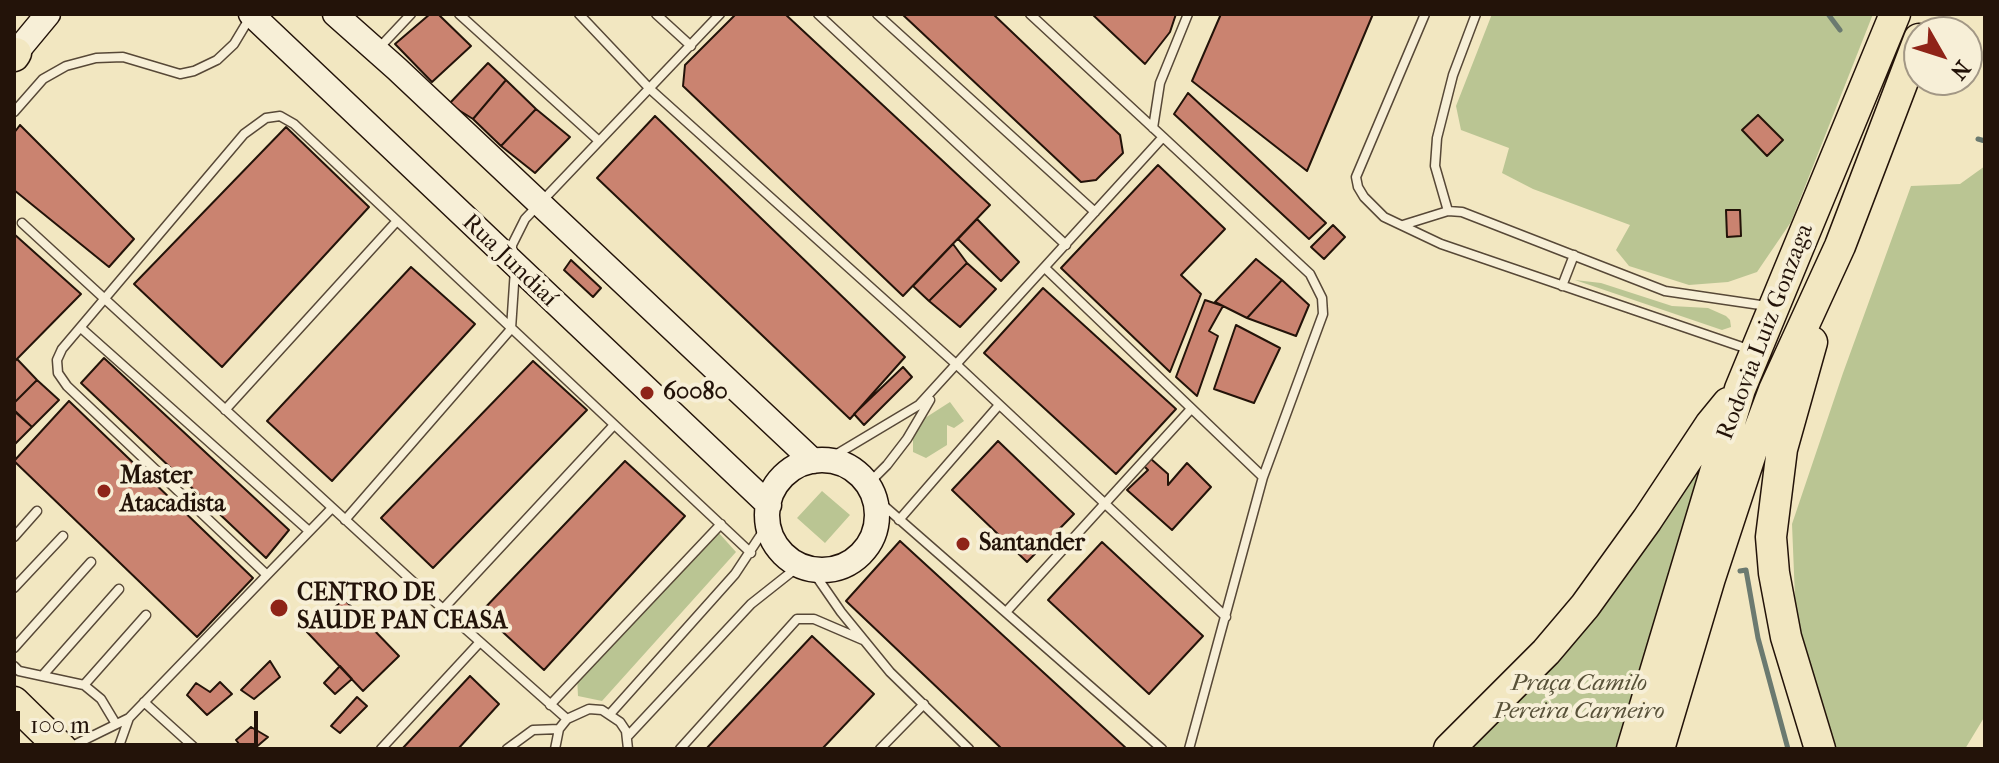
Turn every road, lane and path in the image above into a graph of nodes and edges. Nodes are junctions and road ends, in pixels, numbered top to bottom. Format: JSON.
{"nodes":[{"id":1,"x":48,"y":14,"type":"edge"},
{"id":2,"x":252,"y":14,"type":"edge"},
{"id":3,"x":335,"y":14,"type":"edge"},
{"id":4,"x":411,"y":14,"type":"edge"},
{"id":5,"x":459,"y":14,"type":"edge"},
{"id":6,"x":579,"y":14,"type":"edge"},
{"id":7,"x":656,"y":14,"type":"edge"},
{"id":8,"x":720,"y":14,"type":"edge"},
{"id":9,"x":818,"y":14,"type":"edge"},
{"id":10,"x":877,"y":14,"type":"edge"},
{"id":11,"x":1030,"y":14,"type":"edge"},
{"id":12,"x":1188,"y":14,"type":"edge"},
{"id":13,"x":1425,"y":14,"type":"edge"},
{"id":14,"x":1476,"y":14,"type":"edge"},
{"id":15,"x":1895,"y":14,"type":"edge"},
{"id":16,"x":691,"y":46,"type":"junction"},
{"id":17,"x":377,"y":50,"type":"junction"},
{"id":18,"x":15,"y":55,"type":"edge"},
{"id":19,"x":1903,"y":81,"type":"edge"},
{"id":20,"x":650,"y":89,"type":"junction"},
{"id":21,"x":14,"y":112,"type":"edge"},
{"id":22,"x":1153,"y":128,"type":"junction"},
{"id":23,"x":1163,"y":137,"type":"junction"},
{"id":24,"x":599,"y":141,"type":"junction"},
{"id":25,"x":541,"y":204,"type":"junction"},
{"id":26,"x":1448,"y":211,"type":"junction"},
{"id":27,"x":1095,"y":212,"type":"junction"},
{"id":28,"x":396,"y":222,"type":"junction"},
{"id":29,"x":22,"y":223,"type":"dead end"},
{"id":30,"x":1402,"y":225,"type":"junction"},
{"id":31,"x":1066,"y":245,"type":"junction"},
{"id":32,"x":1840,"y":246,"type":"junction"},
{"id":33,"x":1574,"y":255,"type":"junction"},
{"id":34,"x":515,"y":267,"type":"junction"},
{"id":35,"x":1045,"y":268,"type":"junction"},
{"id":36,"x":1562,"y":286,"type":"junction"},
{"id":37,"x":105,"y":300,"type":"junction"},
{"id":38,"x":1773,"y":307,"type":"junction"},
{"id":39,"x":81,"y":328,"type":"junction"},
{"id":40,"x":511,"y":329,"type":"junction"},
{"id":41,"x":1755,"y":351,"type":"junction"},
{"id":42,"x":957,"y":365,"type":"junction"},
{"id":43,"x":936,"y":389,"type":"junction"},
{"id":44,"x":1740,"y":389,"type":"junction"},
{"id":45,"x":999,"y":405,"type":"junction"},
{"id":46,"x":1191,"y":409,"type":"junction"},
{"id":47,"x":225,"y":410,"type":"junction"},
{"id":48,"x":613,"y":426,"type":"junction"},
{"id":49,"x":820,"y":461,"type":"junction"},
{"id":50,"x":1263,"y":477,"type":"junction"},
{"id":51,"x":871,"y":491,"type":"junction"},
{"id":52,"x":1103,"y":504,"type":"junction"},
{"id":53,"x":332,"y":508,"type":"junction"},
{"id":54,"x":37,"y":511,"type":"dead end"},
{"id":55,"x":768,"y":515,"type":"junction"},
{"id":56,"x":345,"y":520,"type":"junction"},
{"id":57,"x":899,"y":520,"type":"junction"},
{"id":58,"x":721,"y":524,"type":"junction"},
{"id":59,"x":309,"y":531,"type":"junction"},
{"id":60,"x":63,"y":536,"type":"dead end"},
{"id":61,"x":14,"y":537,"type":"edge"},
{"id":62,"x":751,"y":553,"type":"junction"},
{"id":63,"x":91,"y":562,"type":"dead end"},
{"id":64,"x":806,"y":568,"type":"junction"},
{"id":65,"x":267,"y":575,"type":"junction"},
{"id":66,"x":14,"y":588,"type":"edge"},
{"id":67,"x":119,"y":589,"type":"dead end"},
{"id":68,"x":443,"y":609,"type":"junction"},
{"id":69,"x":1006,"y":612,"type":"junction"},
{"id":70,"x":146,"y":615,"type":"dead end"},
{"id":71,"x":1226,"y":617,"type":"junction"},
{"id":72,"x":863,"y":640,"type":"junction"},
{"id":73,"x":480,"y":642,"type":"junction"},
{"id":74,"x":14,"y":648,"type":"edge"},
{"id":75,"x":14,"y":666,"type":"edge"},
{"id":76,"x":43,"y":675,"type":"junction"},
{"id":77,"x":84,"y":685,"type":"junction"},
{"id":78,"x":14,"y":702,"type":"edge"},
{"id":79,"x":144,"y":702,"type":"junction"},
{"id":80,"x":924,"y":704,"type":"junction"},
{"id":81,"x":550,"y":705,"type":"junction"},
{"id":82,"x":610,"y":714,"type":"junction"},
{"id":83,"x":129,"y":718,"type":"junction"},
{"id":84,"x":567,"y":719,"type":"junction"},
{"id":85,"x":116,"y":724,"type":"junction"},
{"id":86,"x":559,"y":729,"type":"junction"},
{"id":87,"x":627,"y":737,"type":"junction"},
{"id":88,"x":64,"y":749,"type":"edge"},
{"id":89,"x":118,"y":749,"type":"edge"},
{"id":90,"x":196,"y":749,"type":"edge"},
{"id":91,"x":381,"y":749,"type":"edge"},
{"id":92,"x":507,"y":749,"type":"edge"},
{"id":93,"x":555,"y":749,"type":"edge"},
{"id":94,"x":628,"y":749,"type":"edge"},
{"id":95,"x":680,"y":749,"type":"edge"},
{"id":96,"x":880,"y":749,"type":"edge"},
{"id":97,"x":969,"y":749,"type":"edge"},
{"id":98,"x":1162,"y":749,"type":"edge"},
{"id":99,"x":1189,"y":749,"type":"edge"},
{"id":100,"x":1449,"y":749,"type":"edge"},
{"id":101,"x":1632,"y":749,"type":"edge"},
{"id":102,"x":1659,"y":749,"type":"edge"},
{"id":103,"x":1820,"y":749,"type":"edge"}],
"edges":[{"from":1,"to":18,"type":"street"},
{"from":2,"to":21,"type":"lane"},
{"from":2,"to":34,"type":"street","name":"Rua Jundiaí"},
{"from":3,"to":17,"type":"street"},
{"from":4,"to":17,"type":"lane"},
{"from":5,"to":24,"type":"lane"},
{"from":6,"to":20,"type":"lane"},
{"from":7,"to":16,"type":"lane"},
{"from":8,"to":16,"type":"lane"},
{"from":9,"to":31,"type":"lane"},
{"from":10,"to":27,"type":"lane"},
{"from":11,"to":22,"type":"lane"},
{"from":12,"to":22,"type":"lane"},
{"from":13,"to":30,"type":"lane"},
{"from":14,"to":26,"type":"lane"},
{"from":15,"to":38,"type":"highway","name":"Rodovia Luiz Gonzaga"},
{"from":16,"to":20,"type":"lane"},
{"from":17,"to":25,"type":"street"},
{"from":19,"to":32,"type":"highway","name":"Rodovia Luiz Gonzaga"},
{"from":20,"to":24,"type":"lane"},
{"from":20,"to":42,"type":"lane"},
{"from":22,"to":23,"type":"lane"},
{"from":23,"to":27,"type":"lane"},
{"from":23,"to":50,"type":"lane"},
{"from":24,"to":25,"type":"lane"},
{"from":25,"to":34,"type":"lane"},
{"from":25,"to":49,"type":"street"},
{"from":26,"to":30,"type":"lane"},
{"from":26,"to":33,"type":"lane"},
{"from":27,"to":31,"type":"lane"},
{"from":28,"to":37,"type":"lane"},
{"from":28,"to":40,"type":"lane"},
{"from":28,"to":47,"type":"lane"},
{"from":29,"to":37,"type":"lane"},
{"from":30,"to":36,"type":"lane"},
{"from":31,"to":35,"type":"lane"},
{"from":32,"to":102,"type":"highway","name":"Rodovia Luiz Gonzaga"},
{"from":32,"to":103,"type":"highway"},
{"from":33,"to":36,"type":"lane"},
{"from":33,"to":38,"type":"lane"},
{"from":34,"to":40,"type":"lane"},
{"from":34,"to":55,"type":"street","name":"Rua Jundiaí"},
{"from":35,"to":42,"type":"lane"},
{"from":35,"to":46,"type":"lane"},
{"from":36,"to":41,"type":"lane"},
{"from":37,"to":39,"type":"lane"},
{"from":37,"to":47,"type":"lane"},
{"from":38,"to":41,"type":"highway","name":"Rodovia Luiz Gonzaga"},
{"from":39,"to":59,"type":"lane"},
{"from":39,"to":65,"type":"lane"},
{"from":40,"to":48,"type":"lane"},
{"from":40,"to":56,"type":"lane"},
{"from":41,"to":44,"type":"highway","name":"Rodovia Luiz Gonzaga"},
{"from":42,"to":43,"type":"lane"},
{"from":42,"to":45,"type":"lane"},
{"from":43,"to":49,"type":"lane"},
{"from":43,"to":51,"type":"lane"},
{"from":44,"to":100,"type":"highway"},
{"from":44,"to":101,"type":"highway","name":"Rodovia Luiz Gonzaga"},
{"from":45,"to":52,"type":"lane"},
{"from":45,"to":57,"type":"lane"},
{"from":46,"to":50,"type":"lane"},
{"from":46,"to":52,"type":"lane"},
{"from":47,"to":53,"type":"lane"},
{"from":48,"to":58,"type":"lane"},
{"from":48,"to":68,"type":"lane"},
{"from":49,"to":51,"type":"street"},
{"from":49,"to":55,"type":"street"},
{"from":50,"to":71,"type":"lane"},
{"from":51,"to":57,"type":"lane"},
{"from":51,"to":64,"type":"street"},
{"from":52,"to":69,"type":"lane"},
{"from":52,"to":71,"type":"lane"},
{"from":53,"to":56,"type":"lane"},
{"from":53,"to":59,"type":"lane"},
{"from":54,"to":61,"type":"lane"},
{"from":55,"to":62,"type":"lane"},
{"from":55,"to":64,"type":"street"},
{"from":56,"to":68,"type":"lane"},
{"from":57,"to":69,"type":"lane"},
{"from":58,"to":62,"type":"lane"},
{"from":58,"to":81,"type":"lane"},
{"from":59,"to":65,"type":"lane"},
{"from":60,"to":66,"type":"lane"},
{"from":62,"to":82,"type":"lane"},
{"from":63,"to":74,"type":"lane"},
{"from":64,"to":72,"type":"lane"},
{"from":64,"to":87,"type":"lane"},
{"from":65,"to":79,"type":"lane"},
{"from":67,"to":76,"type":"lane"},
{"from":68,"to":73,"type":"lane"},
{"from":69,"to":98,"type":"lane"},
{"from":70,"to":77,"type":"lane"},
{"from":71,"to":99,"type":"lane"},
{"from":72,"to":80,"type":"lane"},
{"from":72,"to":95,"type":"lane"},
{"from":73,"to":81,"type":"lane"},
{"from":73,"to":91,"type":"lane"},
{"from":75,"to":76,"type":"lane"},
{"from":76,"to":77,"type":"lane"},
{"from":77,"to":85,"type":"lane"},
{"from":78,"to":88,"type":"highway"},
{"from":79,"to":83,"type":"lane"},
{"from":79,"to":90,"type":"lane"},
{"from":80,"to":96,"type":"lane"},
{"from":80,"to":97,"type":"lane"},
{"from":81,"to":84,"type":"lane"},
{"from":82,"to":84,"type":"lane"},
{"from":82,"to":87,"type":"lane"},
{"from":83,"to":85,"type":"lane"},
{"from":83,"to":89,"type":"lane"},
{"from":84,"to":86,"type":"lane"},
{"from":85,"to":88,"type":"lane"},
{"from":86,"to":92,"type":"lane"},
{"from":86,"to":93,"type":"lane"},
{"from":87,"to":94,"type":"lane"}]}
